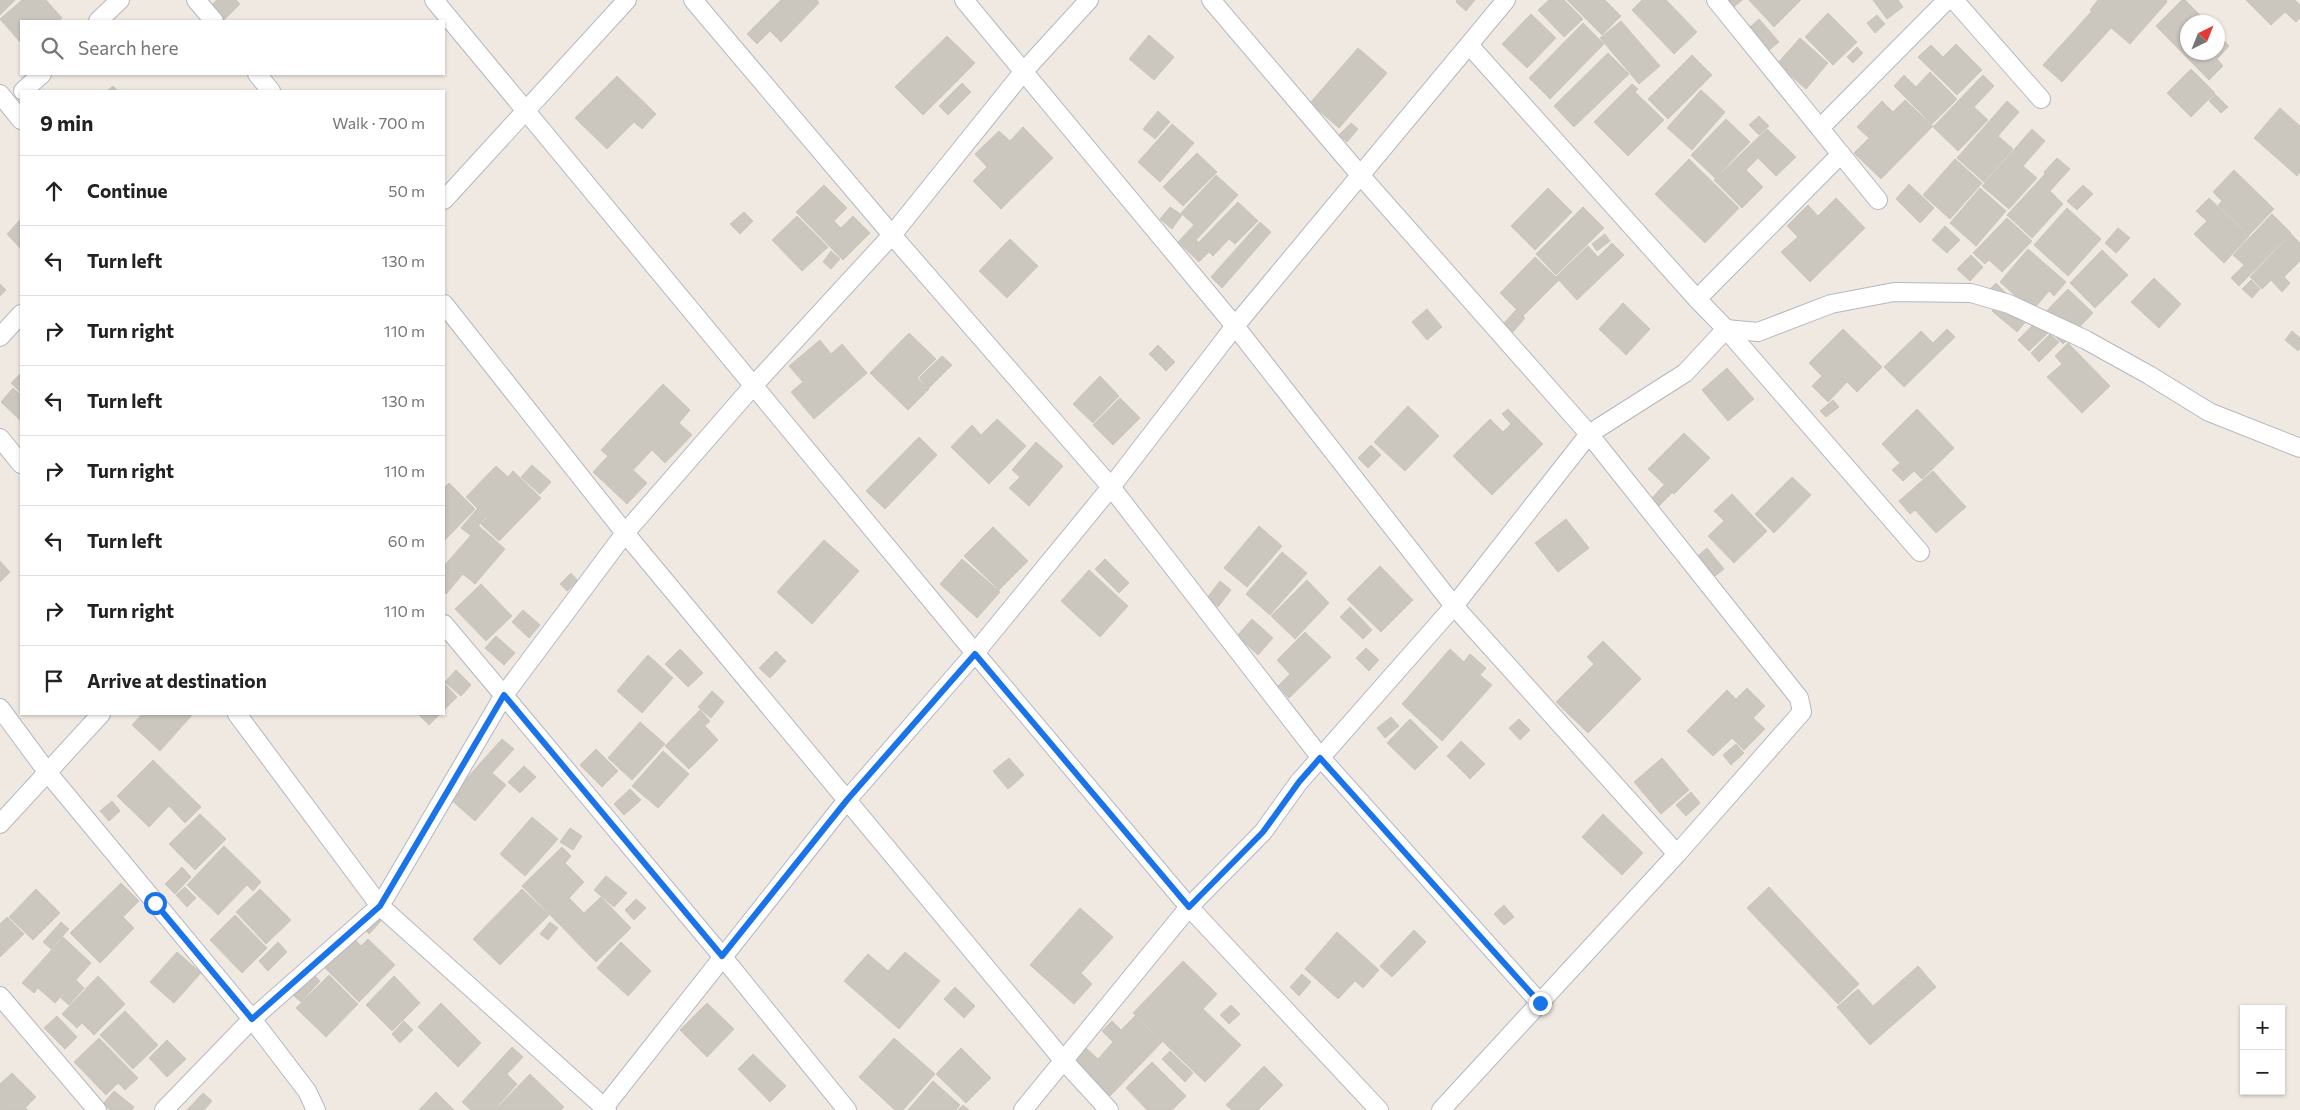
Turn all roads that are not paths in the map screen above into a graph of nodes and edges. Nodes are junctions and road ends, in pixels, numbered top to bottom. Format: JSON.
{"nodes":[{"id":1,"x":120,"y":0,"type":"edge"},
{"id":2,"x":196,"y":0,"type":"edge"},
{"id":3,"x":434,"y":0,"type":"edge"},
{"id":4,"x":627,"y":0,"type":"edge"},
{"id":5,"x":693,"y":0,"type":"edge"},
{"id":6,"x":964,"y":0,"type":"edge"},
{"id":7,"x":1089,"y":0,"type":"edge"},
{"id":8,"x":1211,"y":0,"type":"edge"},
{"id":9,"x":1506,"y":0,"type":"edge"},
{"id":10,"x":1716,"y":0,"type":"edge"},
{"id":11,"x":1947,"y":0,"type":"edge"},
{"id":12,"x":1954,"y":0,"type":"edge"},
{"id":13,"x":99,"y":20,"type":"edge"},
{"id":14,"x":213,"y":20,"type":"edge"},
{"id":15,"x":1469,"y":45,"type":"junction"},
{"id":16,"x":1024,"y":71,"type":"junction"},
{"id":17,"x":41,"y":75,"type":"edge"},
{"id":18,"x":258,"y":75,"type":"edge"},
{"id":19,"x":21,"y":90,"type":"edge"},
{"id":20,"x":270,"y":90,"type":"edge"},
{"id":21,"x":13,"y":96,"type":"edge"},
{"id":22,"x":2041,"y":99,"type":"dead end"},
{"id":23,"x":525,"y":110,"type":"junction"},
{"id":24,"x":20,"y":117,"type":"edge"},
{"id":25,"x":1820,"y":128,"type":"junction"},
{"id":26,"x":1841,"y":154,"type":"junction"},
{"id":27,"x":1361,"y":176,"type":"junction"},
{"id":28,"x":445,"y":199,"type":"edge"},
{"id":29,"x":1878,"y":200,"type":"dead end"},
{"id":30,"x":892,"y":235,"type":"junction"},
{"id":31,"x":1697,"y":299,"type":"junction"},
{"id":32,"x":445,"y":305,"type":"edge"},
{"id":33,"x":20,"y":315,"type":"edge"},
{"id":34,"x":1235,"y":326,"type":"junction"},
{"id":35,"x":1726,"y":329,"type":"junction"},
{"id":36,"x":0,"y":337,"type":"edge"},
{"id":37,"x":753,"y":386,"type":"junction"},
{"id":38,"x":1589,"y":434,"type":"junction"},
{"id":39,"x":0,"y":438,"type":"edge"},
{"id":40,"x":2300,"y":448,"type":"edge"},
{"id":41,"x":20,"y":463,"type":"edge"},
{"id":42,"x":1111,"y":487,"type":"junction"},
{"id":43,"x":626,"y":533,"type":"junction"},
{"id":44,"x":1920,"y":552,"type":"dead end"},
{"id":45,"x":1454,"y":606,"type":"junction"},
{"id":46,"x":445,"y":625,"type":"edge"},
{"id":47,"x":975,"y":654,"type":"junction"},
{"id":48,"x":504,"y":695,"type":"junction"},
{"id":49,"x":0,"y":708,"type":"edge"},
{"id":50,"x":99,"y":715,"type":"edge"},
{"id":51,"x":238,"y":715,"type":"edge"},
{"id":52,"x":1320,"y":758,"type":"junction"},
{"id":53,"x":48,"y":773,"type":"junction"},
{"id":54,"x":847,"y":800,"type":"junction"},
{"id":55,"x":0,"y":824,"type":"edge"},
{"id":56,"x":1676,"y":854,"type":"junction"},
{"id":57,"x":380,"y":906,"type":"junction"},
{"id":58,"x":1189,"y":907,"type":"junction"},
{"id":59,"x":722,"y":956,"type":"junction"},
{"id":60,"x":0,"y":996,"type":"edge"},
{"id":61,"x":1540,"y":1003,"type":"junction"},
{"id":62,"x":252,"y":1019,"type":"junction"},
{"id":63,"x":1063,"y":1060,"type":"junction"},
{"id":64,"x":605,"y":1109,"type":"edge"},
{"id":65,"x":97,"y":1110,"type":"edge"},
{"id":66,"x":164,"y":1110,"type":"edge"},
{"id":67,"x":316,"y":1110,"type":"edge"},
{"id":68,"x":847,"y":1110,"type":"edge"},
{"id":69,"x":1023,"y":1110,"type":"edge"},
{"id":70,"x":1108,"y":1110,"type":"edge"},
{"id":71,"x":1379,"y":1110,"type":"edge"},
{"id":72,"x":1441,"y":1110,"type":"edge"}],
"edges":[{"from":1,"to":13,"type":"street"},
{"from":2,"to":14,"type":"street"},
{"from":3,"to":23,"type":"street"},
{"from":4,"to":23,"type":"street"},
{"from":5,"to":30,"type":"street"},
{"from":6,"to":16,"type":"street"},
{"from":7,"to":16,"type":"street"},
{"from":8,"to":27,"type":"street"},
{"from":9,"to":15,"type":"street"},
{"from":10,"to":25,"type":"street"},
{"from":11,"to":25,"type":"street"},
{"from":12,"to":22,"type":"street"},
{"from":15,"to":27,"type":"street"},
{"from":15,"to":31,"type":"street"},
{"from":16,"to":30,"type":"street"},
{"from":16,"to":34,"type":"street"},
{"from":17,"to":19,"type":"street"},
{"from":18,"to":20,"type":"street"},
{"from":21,"to":24,"type":"street"},
{"from":23,"to":28,"type":"street"},
{"from":23,"to":37,"type":"street"},
{"from":25,"to":26,"type":"street"},
{"from":26,"to":29,"type":"street"},
{"from":26,"to":31,"type":"street"},
{"from":27,"to":34,"type":"street"},
{"from":27,"to":38,"type":"street"},
{"from":30,"to":37,"type":"street"},
{"from":30,"to":42,"type":"street"},
{"from":31,"to":35,"type":"street"},
{"from":32,"to":43,"type":"street"},
{"from":33,"to":36,"type":"street"},
{"from":34,"to":42,"type":"street"},
{"from":34,"to":45,"type":"street"},
{"from":35,"to":38,"type":"street"},
{"from":35,"to":40,"type":"street"},
{"from":35,"to":44,"type":"street"},
{"from":37,"to":43,"type":"street"},
{"from":37,"to":47,"type":"street"},
{"from":38,"to":45,"type":"street"},
{"from":38,"to":56,"type":"street"},
{"from":39,"to":41,"type":"street"},
{"from":42,"to":47,"type":"street"},
{"from":42,"to":52,"type":"street"},
{"from":43,"to":48,"type":"street"},
{"from":43,"to":54,"type":"street"},
{"from":45,"to":52,"type":"street"},
{"from":45,"to":56,"type":"street"},
{"from":46,"to":48,"type":"street"},
{"from":47,"to":54,"type":"street"},
{"from":47,"to":58,"type":"street"},
{"from":48,"to":57,"type":"street"},
{"from":48,"to":59,"type":"street"},
{"from":49,"to":53,"type":"street"},
{"from":50,"to":53,"type":"street"},
{"from":51,"to":57,"type":"street"},
{"from":52,"to":58,"type":"street"},
{"from":52,"to":61,"type":"street"},
{"from":53,"to":55,"type":"street"},
{"from":53,"to":62,"type":"street"},
{"from":54,"to":59,"type":"street"},
{"from":54,"to":63,"type":"street"},
{"from":56,"to":61,"type":"street"},
{"from":57,"to":62,"type":"street"},
{"from":57,"to":64,"type":"street"},
{"from":58,"to":63,"type":"street"},
{"from":58,"to":71,"type":"street"},
{"from":59,"to":64,"type":"street"},
{"from":59,"to":68,"type":"street"},
{"from":60,"to":65,"type":"street"},
{"from":61,"to":72,"type":"street"},
{"from":62,"to":66,"type":"street"},
{"from":62,"to":67,"type":"street"},
{"from":63,"to":69,"type":"street"},
{"from":63,"to":70,"type":"street"}]}
